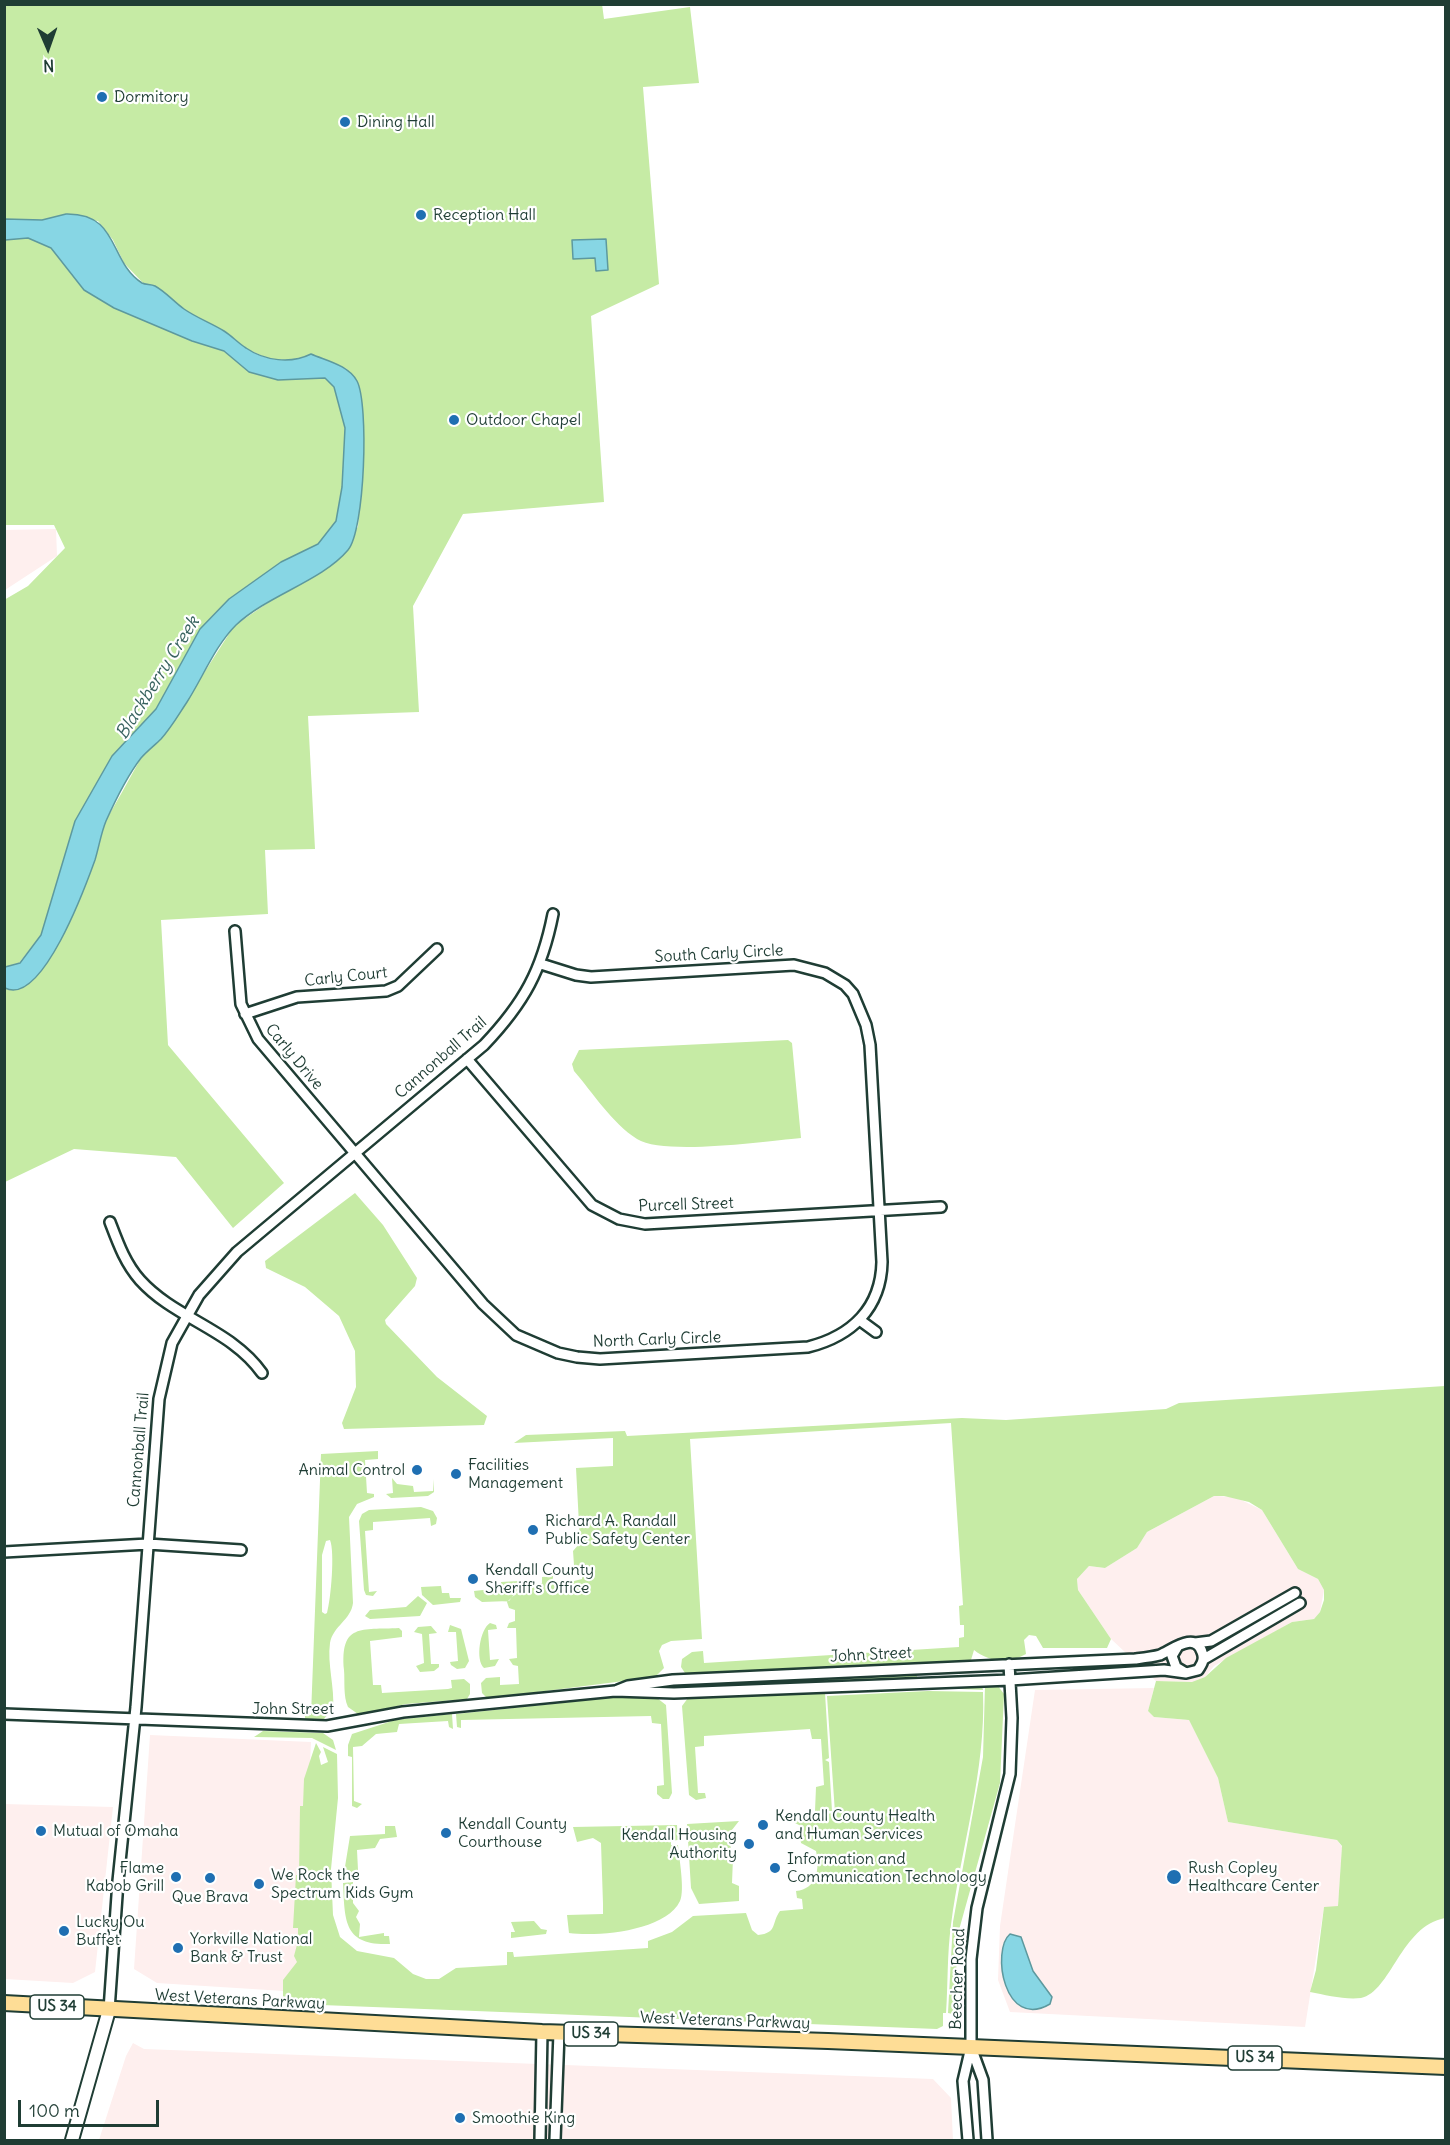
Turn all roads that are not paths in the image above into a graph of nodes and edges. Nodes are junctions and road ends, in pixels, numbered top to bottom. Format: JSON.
{"nodes":[{"id":1,"x":553,"y":914,"type":"dead end"},
{"id":2,"x":235,"y":931,"type":"dead end"},
{"id":3,"x":437,"y":949,"type":"dead end"},
{"id":4,"x":541,"y":964,"type":"junction"},
{"id":5,"x":245,"y":1014,"type":"junction"},
{"id":6,"x":466,"y":1059,"type":"junction"},
{"id":7,"x":355,"y":1153,"type":"junction"},
{"id":8,"x":941,"y":1207,"type":"dead end"},
{"id":9,"x":880,"y":1210,"type":"junction"},
{"id":10,"x":110,"y":1222,"type":"dead end"},
{"id":11,"x":186,"y":1315,"type":"junction"},
{"id":12,"x":861,"y":1321,"type":"junction"},
{"id":13,"x":876,"y":1332,"type":"dead end"},
{"id":14,"x":262,"y":1373,"type":"dead end"},
{"id":15,"x":148,"y":1545,"type":"junction"},
{"id":16,"x":241,"y":1550,"type":"dead end"},
{"id":17,"x":4,"y":1552,"type":"edge"},
{"id":18,"x":1295,"y":1593,"type":"dead end"},
{"id":19,"x":1300,"y":1603,"type":"dead end"},
{"id":20,"x":1195,"y":1644,"type":"junction"},
{"id":21,"x":1178,"y":1646,"type":"junction"},
{"id":22,"x":1130,"y":1659,"type":"junction"},
{"id":23,"x":1204,"y":1659,"type":"junction"},
{"id":24,"x":1010,"y":1664,"type":"junction"},
{"id":25,"x":1130,"y":1672,"type":"junction"},
{"id":26,"x":1186,"y":1673,"type":"junction"},
{"id":27,"x":1011,"y":1680,"type":"junction"},
{"id":28,"x":615,"y":1691,"type":"junction"},
{"id":29,"x":4,"y":1714,"type":"edge"},
{"id":30,"x":135,"y":1720,"type":"junction"},
{"id":31,"x":4,"y":2003,"type":"edge"},
{"id":32,"x":109,"y":2010,"type":"junction"},
{"id":33,"x":542,"y":2032,"type":"junction"},
{"id":34,"x":559,"y":2033,"type":"junction"},
{"id":35,"x":971,"y":2047,"type":"junction"},
{"id":36,"x":1446,"y":2067,"type":"edge"},
{"id":37,"x":72,"y":2140,"type":"edge"},
{"id":38,"x":540,"y":2140,"type":"edge"},
{"id":39,"x":555,"y":2140,"type":"edge"},
{"id":40,"x":968,"y":2140,"type":"edge"},
{"id":41,"x":987,"y":2140,"type":"edge"}],
"edges":[{"from":1,"to":4,"type":"street","name":"Cannonball Trail"},
{"from":2,"to":5,"type":"street","name":"Carly Drive"},
{"from":3,"to":5,"type":"street","name":"Carly Court"},
{"from":4,"to":6,"type":"street","name":"Cannonball Trail"},
{"from":4,"to":9,"type":"street","name":"South Carly Circle"},
{"from":5,"to":7,"type":"street","name":"Carly Drive"},
{"from":6,"to":7,"type":"street","name":"Cannonball Trail"},
{"from":6,"to":9,"type":"street","name":"Purcell Street"},
{"from":7,"to":11,"type":"street","name":"Cannonball Trail"},
{"from":7,"to":12,"type":"street","name":"North Carly Circle"},
{"from":8,"to":9,"type":"street","name":"Purcell Street"},
{"from":9,"to":12,"type":"street","name":"North Carly Circle"},
{"from":10,"to":11,"type":"street"},
{"from":11,"to":14,"type":"street"},
{"from":11,"to":15,"type":"street","name":"Cannonball Trail"},
{"from":12,"to":13,"type":"street"},
{"from":15,"to":16,"type":"street"},
{"from":15,"to":17,"type":"street"},
{"from":15,"to":30,"type":"street","name":"Cannonball Trail"},
{"from":18,"to":20,"type":"street"},
{"from":19,"to":23,"type":"street"},
{"from":20,"to":21,"type":"street"},
{"from":20,"to":23,"type":"street"},
{"from":21,"to":22,"type":"street","name":"John Street"},
{"from":21,"to":26,"type":"street"},
{"from":22,"to":24,"type":"street","name":"John Street"},
{"from":22,"to":25,"type":"street"},
{"from":23,"to":26,"type":"street"},
{"from":24,"to":27,"type":"street","name":"Beecher Road"},
{"from":24,"to":28,"type":"street","name":"John Street"},
{"from":25,"to":26,"type":"street","name":"John Street"},
{"from":25,"to":27,"type":"street","name":"John Street"},
{"from":27,"to":28,"type":"street","name":"John Street"},
{"from":27,"to":35,"type":"street","name":"Beecher Road"},
{"from":28,"to":30,"type":"street","name":"John Street"},
{"from":29,"to":30,"type":"street","name":"John Street"},
{"from":30,"to":32,"type":"street","name":"Cannonball Trail"},
{"from":31,"to":32,"type":"main road","name":"West Veterans Parkway","number":"US 34"},
{"from":32,"to":33,"type":"main road","name":"West Veterans Parkway","number":"US 34"},
{"from":32,"to":37,"type":"main road","name":"Cannonball Trail"},
{"from":33,"to":34,"type":"main road","name":"West Veterans Parkway","number":"US 34"},
{"from":33,"to":38,"type":"street"},
{"from":34,"to":35,"type":"main road","name":"West Veterans Parkway","number":"US 34"},
{"from":34,"to":39,"type":"street"},
{"from":35,"to":36,"type":"main road","name":"West Veterans Parkway","number":"US 34"},
{"from":35,"to":40,"type":"street","name":"Beecher Road"},
{"from":35,"to":41,"type":"street","name":"Beecher Road"}]}
